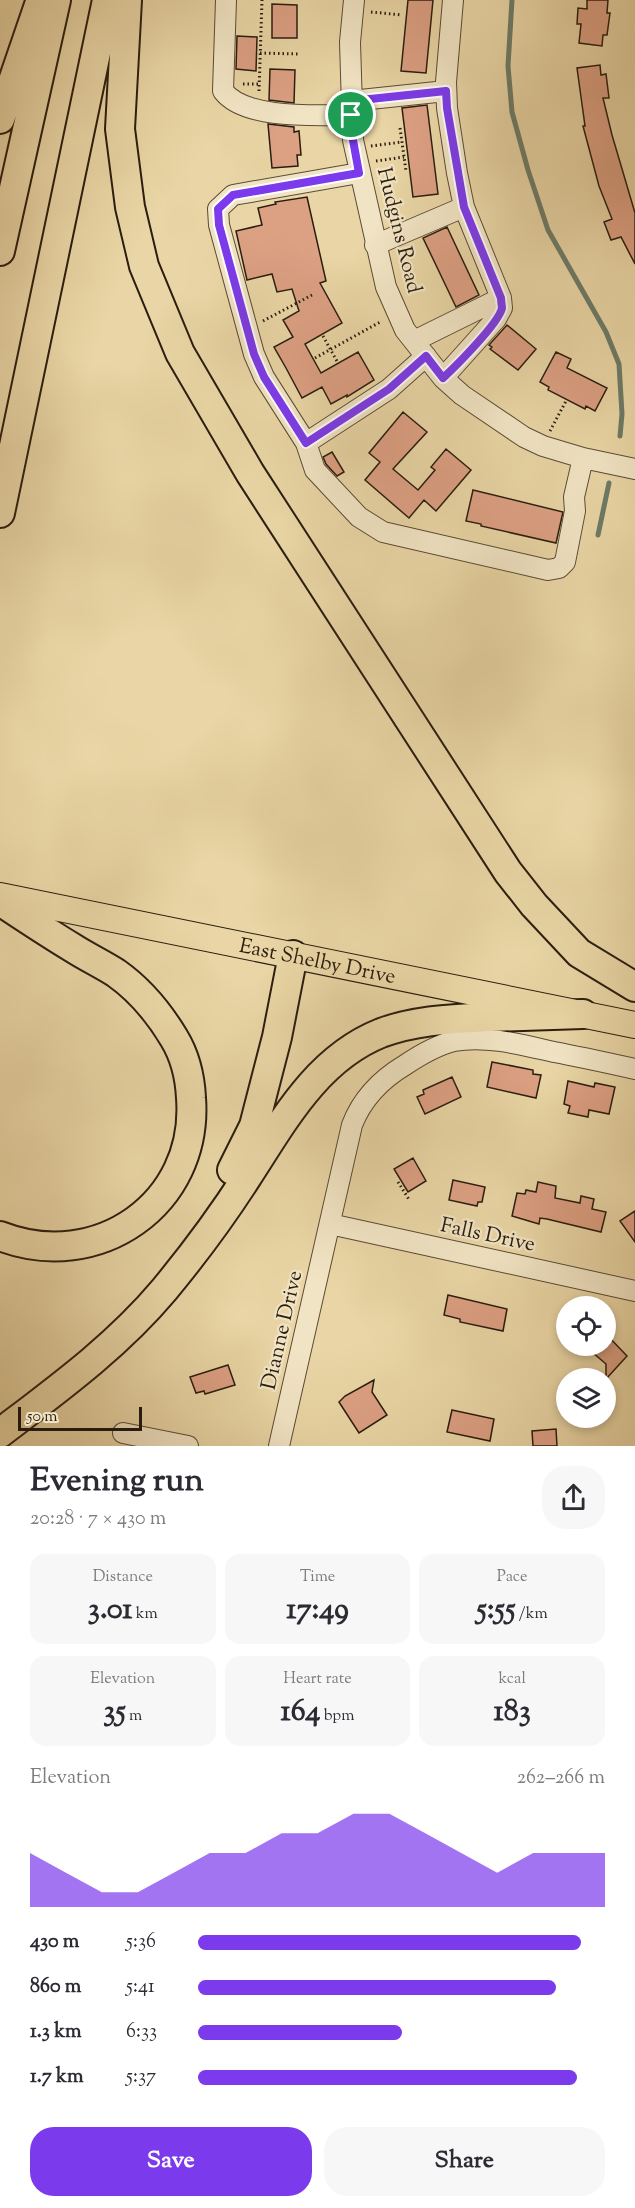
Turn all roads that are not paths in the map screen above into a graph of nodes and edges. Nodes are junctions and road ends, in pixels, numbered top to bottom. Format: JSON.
{"nodes":[{"id":1,"x":40,"y":0,"type":"edge"},
{"id":2,"x":56,"y":0,"type":"edge"},
{"id":3,"x":107,"y":0,"type":"edge"},
{"id":4,"x":128,"y":0,"type":"edge"},
{"id":5,"x":226,"y":0,"type":"edge"},
{"id":6,"x":453,"y":0,"type":"edge"},
{"id":7,"x":354,"y":5,"type":"edge"},
{"id":8,"x":446,"y":91,"type":"junction"},
{"id":9,"x":351,"y":108,"type":"junction"},
{"id":10,"x":0,"y":119,"type":"edge"},
{"id":11,"x":357,"y":161,"type":"junction"},
{"id":12,"x":464,"y":207,"type":"junction"},
{"id":13,"x":375,"y":245,"type":"junction"},
{"id":14,"x":0,"y":251,"type":"edge"},
{"id":15,"x":501,"y":298,"type":"junction"},
{"id":16,"x":420,"y":348,"type":"junction"},
{"id":17,"x":443,"y":378,"type":"junction"},
{"id":18,"x":306,"y":443,"type":"junction"},
{"id":19,"x":583,"y":458,"type":"junction"},
{"id":20,"x":635,"y":469,"type":"edge"},
{"id":21,"x":0,"y":513,"type":"edge"},
{"id":22,"x":0,"y":896,"type":"edge"},
{"id":23,"x":0,"y":901,"type":"edge"},
{"id":24,"x":293,"y":955,"type":"junction"},
{"id":25,"x":635,"y":987,"type":"edge"},
{"id":26,"x":583,"y":1014,"type":"junction"},
{"id":27,"x":635,"y":1024,"type":"edge"},
{"id":28,"x":635,"y":1069,"type":"edge"},
{"id":29,"x":330,"y":1224,"type":"junction"},
{"id":30,"x":0,"y":1236,"type":"edge"},
{"id":31,"x":183,"y":1266,"type":"junction"},
{"id":32,"x":635,"y":1291,"type":"edge"},
{"id":33,"x":0,"y":1433,"type":"edge"},
{"id":34,"x":123,"y":1433,"type":"dead end"},
{"id":35,"x":188,"y":1446,"type":"edge"},
{"id":36,"x":279,"y":1446,"type":"edge"}],
"edges":[{"from":1,"to":10,"type":"highway"},
{"from":2,"to":14,"type":"highway"},
{"from":3,"to":21,"type":"highway"},
{"from":4,"to":25,"type":"highway"},
{"from":5,"to":9,"type":"street"},
{"from":6,"to":8,"type":"street"},
{"from":7,"to":9,"type":"street","name":"Hudgins Road"},
{"from":8,"to":9,"type":"street"},
{"from":8,"to":12,"type":"street"},
{"from":9,"to":11,"type":"street","name":"Hudgins Road"},
{"from":11,"to":13,"type":"street","name":"Hudgins Road"},
{"from":11,"to":18,"type":"street"},
{"from":12,"to":13,"type":"street"},
{"from":12,"to":15,"type":"street"},
{"from":13,"to":16,"type":"street","name":"Hudgins Road"},
{"from":15,"to":16,"type":"street"},
{"from":15,"to":17,"type":"street"},
{"from":16,"to":17,"type":"street","name":"Hudgins Road"},
{"from":16,"to":18,"type":"street"},
{"from":17,"to":19,"type":"street","name":"Hudgins Road"},
{"from":18,"to":19,"type":"street"},
{"from":19,"to":20,"type":"street","name":"Hudgins Road"},
{"from":22,"to":24,"type":"main road","name":"East Shelby Drive"},
{"from":23,"to":30,"type":"highway"},
{"from":24,"to":26,"type":"main road","name":"East Shelby Drive"},
{"from":24,"to":31,"type":"highway"},
{"from":26,"to":27,"type":"main road","name":"East Shelby Drive"},
{"from":26,"to":31,"type":"highway"},
{"from":28,"to":29,"type":"street","name":"Dianne Drive"},
{"from":29,"to":32,"type":"street","name":"Falls Drive"},
{"from":29,"to":36,"type":"street","name":"Dianne Drive"},
{"from":31,"to":33,"type":"highway"},
{"from":34,"to":35,"type":"street"}]}
